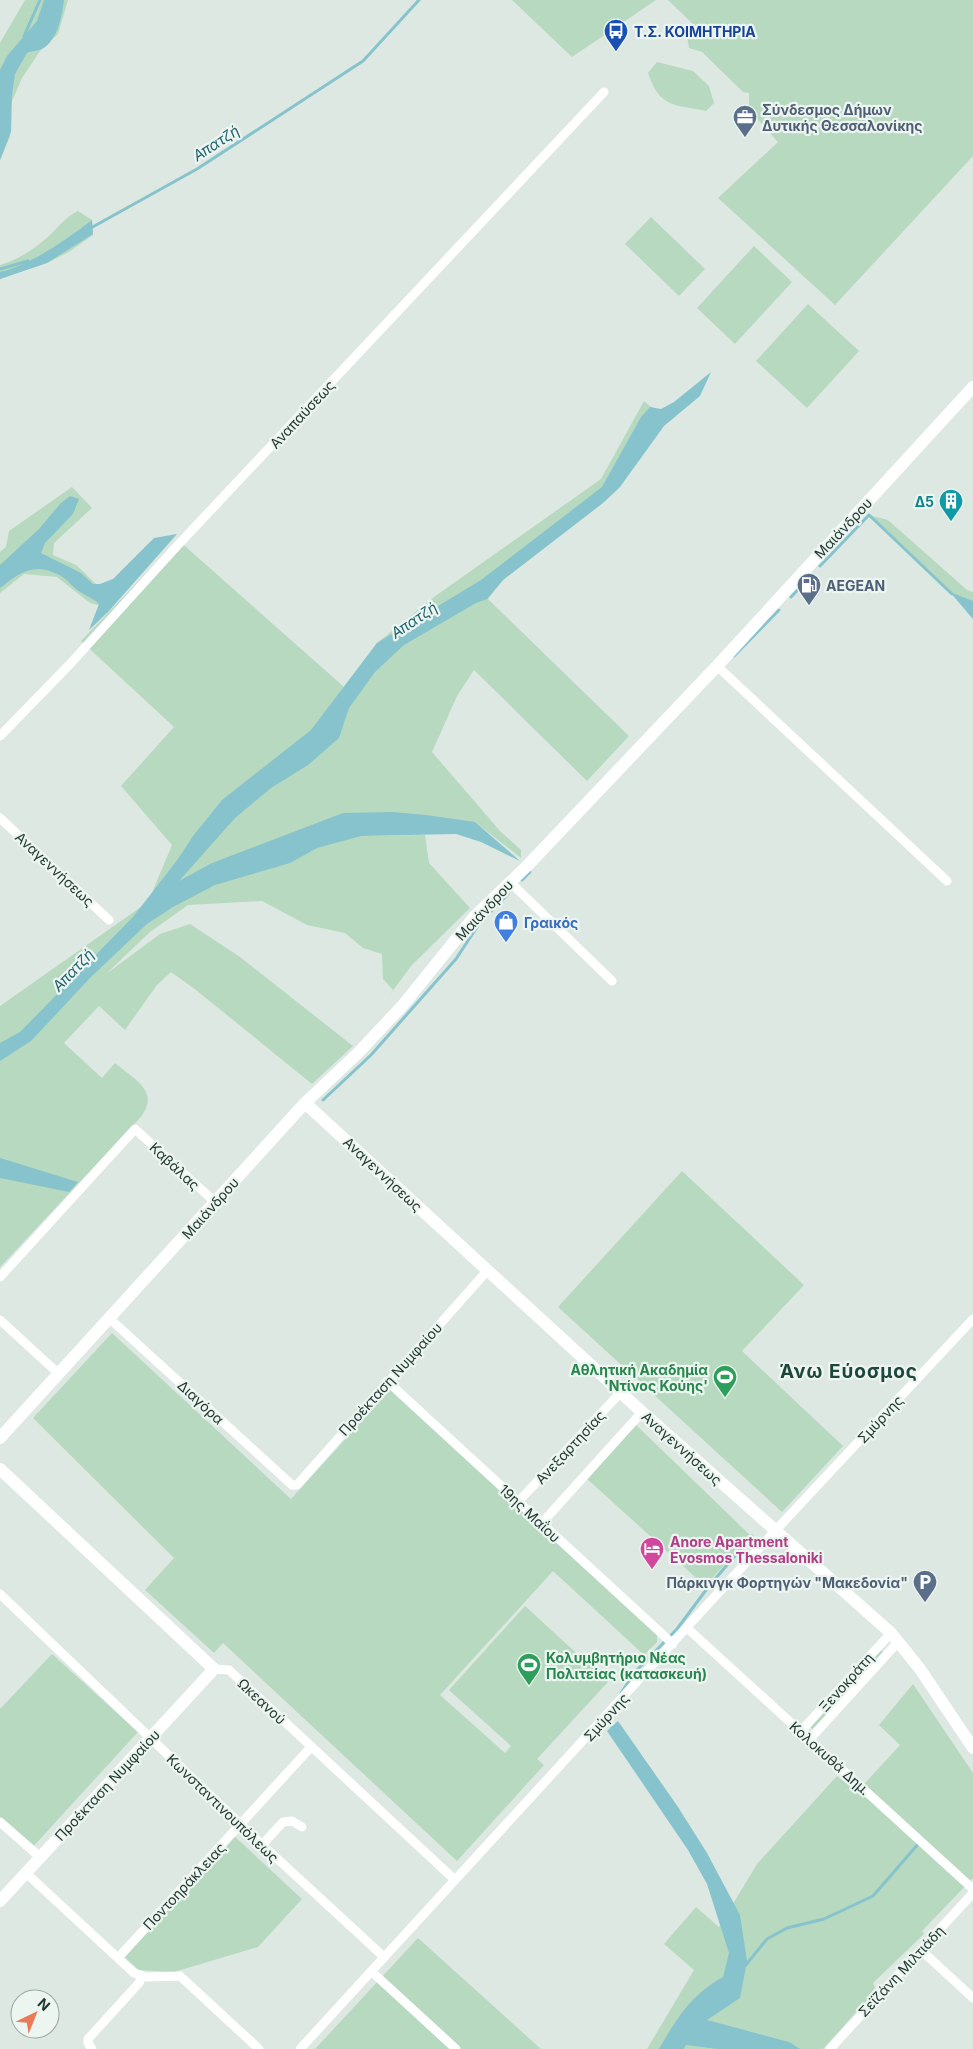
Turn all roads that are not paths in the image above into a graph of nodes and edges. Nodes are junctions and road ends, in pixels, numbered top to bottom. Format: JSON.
{"nodes":[{"id":1,"x":604,"y":92,"type":"dead end"},
{"id":2,"x":973,"y":387,"type":"edge"},
{"id":3,"x":717,"y":666,"type":"junction"},
{"id":4,"x":0,"y":736,"type":"edge"},
{"id":5,"x":0,"y":818,"type":"edge"},
{"id":6,"x":948,"y":880,"type":"dead end"},
{"id":7,"x":510,"y":882,"type":"junction"},
{"id":8,"x":109,"y":920,"type":"dead end"},
{"id":9,"x":612,"y":981,"type":"dead end"},
{"id":10,"x":305,"y":1103,"type":"junction"},
{"id":11,"x":215,"y":1202,"type":"junction"},
{"id":12,"x":487,"y":1270,"type":"junction"},
{"id":13,"x":0,"y":1277,"type":"edge"},
{"id":14,"x":109,"y":1318,"type":"junction"},
{"id":15,"x":973,"y":1319,"type":"edge"},
{"id":16,"x":0,"y":1320,"type":"edge"},
{"id":17,"x":58,"y":1374,"type":"junction"},
{"id":18,"x":387,"y":1381,"type":"junction"},
{"id":19,"x":621,"y":1392,"type":"junction"},
{"id":20,"x":642,"y":1412,"type":"junction"},
{"id":21,"x":0,"y":1438,"type":"edge"},
{"id":22,"x":0,"y":1469,"type":"edge"},
{"id":23,"x":292,"y":1485,"type":"joint"},
{"id":24,"x":518,"y":1502,"type":"junction"},
{"id":25,"x":541,"y":1524,"type":"junction"},
{"id":26,"x":775,"y":1531,"type":"junction"},
{"id":27,"x":0,"y":1594,"type":"edge"},
{"id":28,"x":687,"y":1628,"type":"junction"},
{"id":29,"x":895,"y":1637,"type":"junction"},
{"id":30,"x":673,"y":1644,"type":"junction"},
{"id":31,"x":214,"y":1669,"type":"junction"},
{"id":32,"x":801,"y":1731,"type":"junction"},
{"id":33,"x":151,"y":1738,"type":"junction"},
{"id":34,"x":810,"y":1739,"type":"junction"},
{"id":35,"x":311,"y":1747,"type":"junction"},
{"id":36,"x":973,"y":1748,"type":"edge"},
{"id":37,"x":0,"y":1822,"type":"edge"},
{"id":38,"x":241,"y":1824,"type":"junction"},
{"id":39,"x":302,"y":1827,"type":"dead end"},
{"id":40,"x":262,"y":1845,"type":"junction"},
{"id":41,"x":40,"y":1858,"type":"junction"},
{"id":42,"x":26,"y":1873,"type":"junction"},
{"id":43,"x":455,"y":1880,"type":"junction"},
{"id":44,"x":973,"y":1889,"type":"edge"},
{"id":45,"x":973,"y":1894,"type":"edge"},
{"id":46,"x":0,"y":1901,"type":"edge"},
{"id":47,"x":921,"y":1950,"type":"junction"},
{"id":48,"x":384,"y":1957,"type":"junction"},
{"id":49,"x":118,"y":1958,"type":"junction"},
{"id":50,"x":371,"y":1971,"type":"junction"},
{"id":51,"x":142,"y":1976,"type":"junction"},
{"id":52,"x":973,"y":1998,"type":"edge"},
{"id":53,"x":92,"y":2049,"type":"edge"},
{"id":54,"x":259,"y":2049,"type":"edge"},
{"id":55,"x":300,"y":2049,"type":"edge"},
{"id":56,"x":456,"y":2049,"type":"edge"},
{"id":57,"x":830,"y":2049,"type":"edge"}],
"edges":[{"from":1,"to":4,"type":"street","name":"Αναπαύσεως"},
{"from":2,"to":3,"type":"street","name":"Μαιάνδρου"},
{"from":3,"to":6,"type":"street"},
{"from":3,"to":7,"type":"street","name":"Μαιάνδρου"},
{"from":5,"to":8,"type":"street","name":"Αναγεννήσεως"},
{"from":7,"to":9,"type":"street"},
{"from":7,"to":10,"type":"street","name":"Μαιάνδρου"},
{"from":10,"to":11,"type":"street","name":"Μαιάνδρου"},
{"from":10,"to":12,"type":"street","name":"Αναγεννήσεως"},
{"from":11,"to":13,"type":"street","name":"Καβάλας"},
{"from":11,"to":14,"type":"street","name":"Μαιάνδρου"},
{"from":12,"to":18,"type":"street","name":"Προέκταση Νυμφαίου"},
{"from":12,"to":19,"type":"street","name":"Αναγεννήσεως"},
{"from":14,"to":17,"type":"street","name":"Μαιάνδρου"},
{"from":14,"to":23,"type":"street","name":"Διαγόρα"},
{"from":15,"to":26,"type":"street","name":"Σμύρνης"},
{"from":16,"to":17,"type":"street"},
{"from":17,"to":21,"type":"street","name":"Μαιάνδρου"},
{"from":18,"to":23,"type":"street","name":"Προέκταση Νυμφαίου"},
{"from":18,"to":24,"type":"street","name":"19ης Μαΐου"},
{"from":19,"to":20,"type":"street","name":"Αναγεννήσεως"},
{"from":19,"to":24,"type":"street","name":"Ανεξαρτησίας"},
{"from":20,"to":25,"type":"street"},
{"from":20,"to":26,"type":"street","name":"Αναγεννήσεως"},
{"from":22,"to":31,"type":"street","name":"Ωκεανού"},
{"from":24,"to":25,"type":"street","name":"19ης Μαΐου"},
{"from":25,"to":30,"type":"street","name":"19ης Μαΐου"},
{"from":26,"to":28,"type":"street","name":"Σμύρνης"},
{"from":26,"to":29,"type":"street","name":"Αναγεννήσεως"},
{"from":27,"to":33,"type":"street","name":"Κωνσταντινουπόλεως"},
{"from":28,"to":30,"type":"street","name":"Σμύρνης"},
{"from":28,"to":32,"type":"street","name":"Κολοκυθά Δημ."},
{"from":29,"to":32,"type":"street","name":"Ξενοκράτη"},
{"from":29,"to":34,"type":"street","name":"Ξενοκράτη"},
{"from":29,"to":36,"type":"street","name":"Αναγεννήσεως"},
{"from":30,"to":43,"type":"street","name":"Σμύρνης"},
{"from":31,"to":33,"type":"street","name":"Προέκταση Νυμφαίου"},
{"from":31,"to":35,"type":"street","name":"Ωκεανού"},
{"from":32,"to":34,"type":"street","name":"Κολοκυθά Δημ."},
{"from":33,"to":38,"type":"street","name":"Κωνσταντινουπόλεως"},
{"from":33,"to":41,"type":"street","name":"Προέκταση Νυμφαίου"},
{"from":34,"to":44,"type":"street","name":"Κολοκυθά Δημ."},
{"from":35,"to":38,"type":"street","name":"Ποντοηράκλειας"},
{"from":35,"to":43,"type":"street","name":"Ωκεανού"},
{"from":37,"to":41,"type":"street"},
{"from":38,"to":40,"type":"street","name":"Κωνσταντινουπόλεως"},
{"from":38,"to":49,"type":"street","name":"Ποντοηράκλειας"},
{"from":39,"to":40,"type":"street"},
{"from":40,"to":48,"type":"street","name":"Κωνσταντινουπόλεως"},
{"from":41,"to":42,"type":"street","name":"Προέκταση Νυμφαίου"},
{"from":42,"to":46,"type":"street","name":"Προέκταση Νυμφαίου"},
{"from":42,"to":49,"type":"street"},
{"from":43,"to":48,"type":"street","name":"Σμύρνης"},
{"from":45,"to":47,"type":"street","name":"Σεϊζάνη Μιλτιάδη"},
{"from":47,"to":52,"type":"street"},
{"from":47,"to":57,"type":"street","name":"Σεϊζάνη Μιλτιάδη"},
{"from":48,"to":50,"type":"street","name":"Σμύρνης"},
{"from":49,"to":51,"type":"street"},
{"from":50,"to":55,"type":"street","name":"Σμύρνης"},
{"from":50,"to":56,"type":"street"},
{"from":51,"to":53,"type":"street"},
{"from":51,"to":54,"type":"street"}]}
